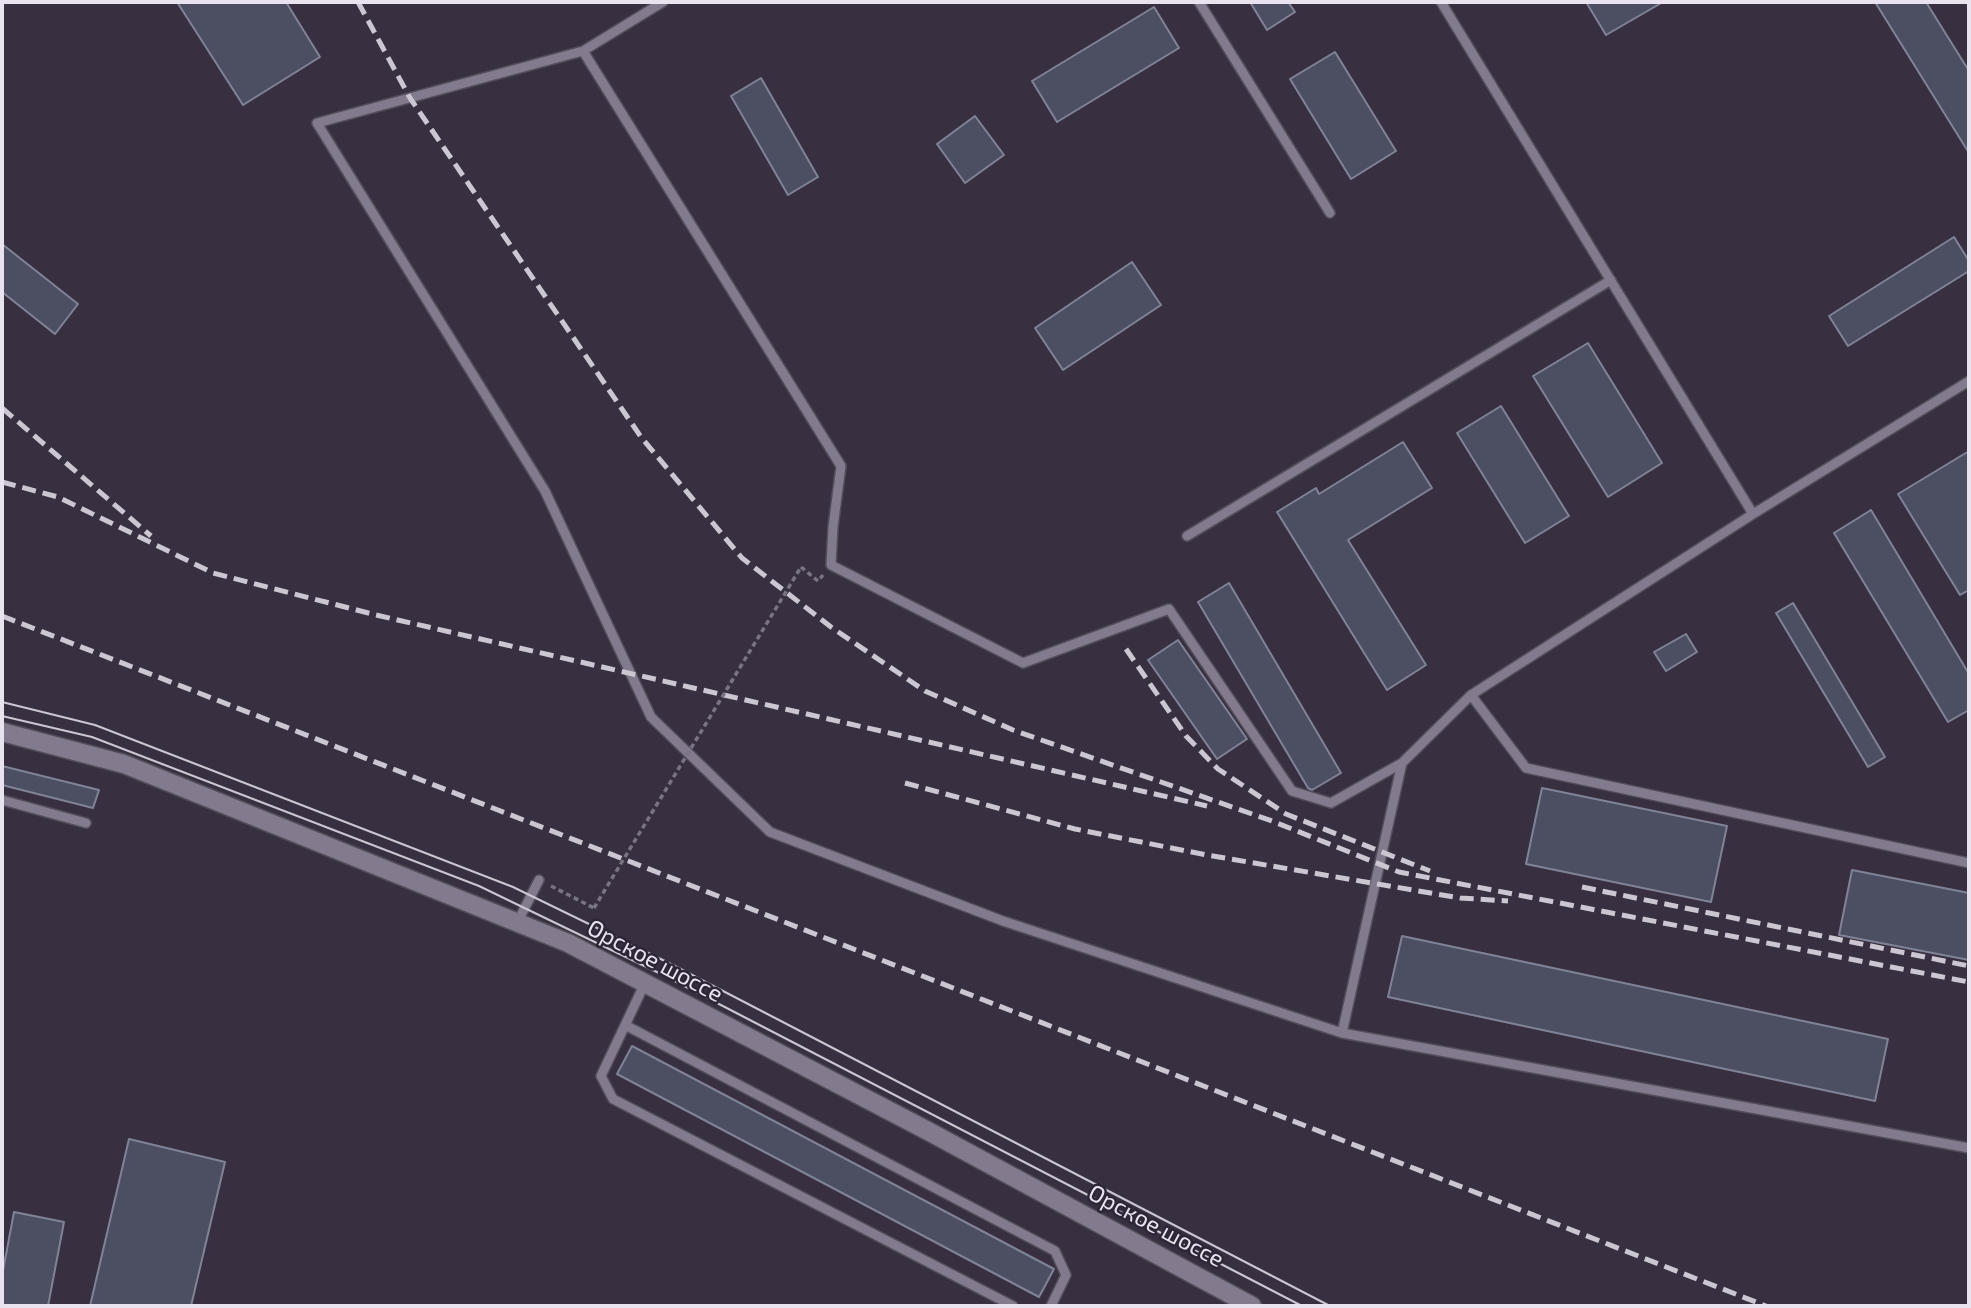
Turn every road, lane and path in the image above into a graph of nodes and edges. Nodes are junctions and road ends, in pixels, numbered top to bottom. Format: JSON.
{"nodes":[{"id":1,"x":663,"y":2,"type":"edge"},
{"id":2,"x":1199,"y":2,"type":"edge"},
{"id":3,"x":1441,"y":2,"type":"edge"},
{"id":4,"x":583,"y":51,"type":"junction"},
{"id":5,"x":1330,"y":213,"type":"dead end"},
{"id":6,"x":1611,"y":280,"type":"junction"},
{"id":7,"x":1969,"y":381,"type":"edge"},
{"id":8,"x":1753,"y":514,"type":"junction"},
{"id":9,"x":1187,"y":536,"type":"dead end"},
{"id":10,"x":831,"y":565,"type":"junction"},
{"id":11,"x":1471,"y":695,"type":"junction"},
{"id":12,"x":2,"y":733,"type":"edge"},
{"id":13,"x":1402,"y":763,"type":"junction"},
{"id":14,"x":2,"y":800,"type":"edge"},
{"id":15,"x":86,"y":823,"type":"dead end"},
{"id":16,"x":1969,"y":863,"type":"edge"},
{"id":17,"x":539,"y":880,"type":"joint"},
{"id":18,"x":517,"y":923,"type":"junction"},
{"id":19,"x":645,"y":983,"type":"junction"},
{"id":20,"x":625,"y":1025,"type":"junction"},
{"id":21,"x":1342,"y":1033,"type":"junction"},
{"id":22,"x":1969,"y":1148,"type":"edge"},
{"id":23,"x":1013,"y":1306,"type":"edge"},
{"id":24,"x":1051,"y":1306,"type":"edge"},
{"id":25,"x":1250,"y":1306,"type":"edge"}],
"edges":[{"from":1,"to":4,"type":"lane"},
{"from":2,"to":5,"type":"lane"},
{"from":3,"to":6,"type":"lane"},
{"from":4,"to":10,"type":"lane"},
{"from":4,"to":21,"type":"lane"},
{"from":6,"to":8,"type":"lane"},
{"from":6,"to":9,"type":"lane"},
{"from":7,"to":8,"type":"lane"},
{"from":8,"to":11,"type":"lane"},
{"from":10,"to":13,"type":"lane"},
{"from":10,"to":17,"type":"path","bridge":true},
{"from":11,"to":13,"type":"lane"},
{"from":11,"to":16,"type":"lane"},
{"from":12,"to":18,"type":"street","name":"Орское шоссе"},
{"from":13,"to":21,"type":"lane"},
{"from":14,"to":15,"type":"lane"},
{"from":17,"to":18,"type":"lane"},
{"from":18,"to":19,"type":"street","name":"Орское шоссе"},
{"from":19,"to":20,"type":"lane"},
{"from":19,"to":25,"type":"street","name":"Орское шоссе"},
{"from":20,"to":23,"type":"lane"},
{"from":20,"to":24,"type":"lane"},
{"from":21,"to":22,"type":"lane"}]}
